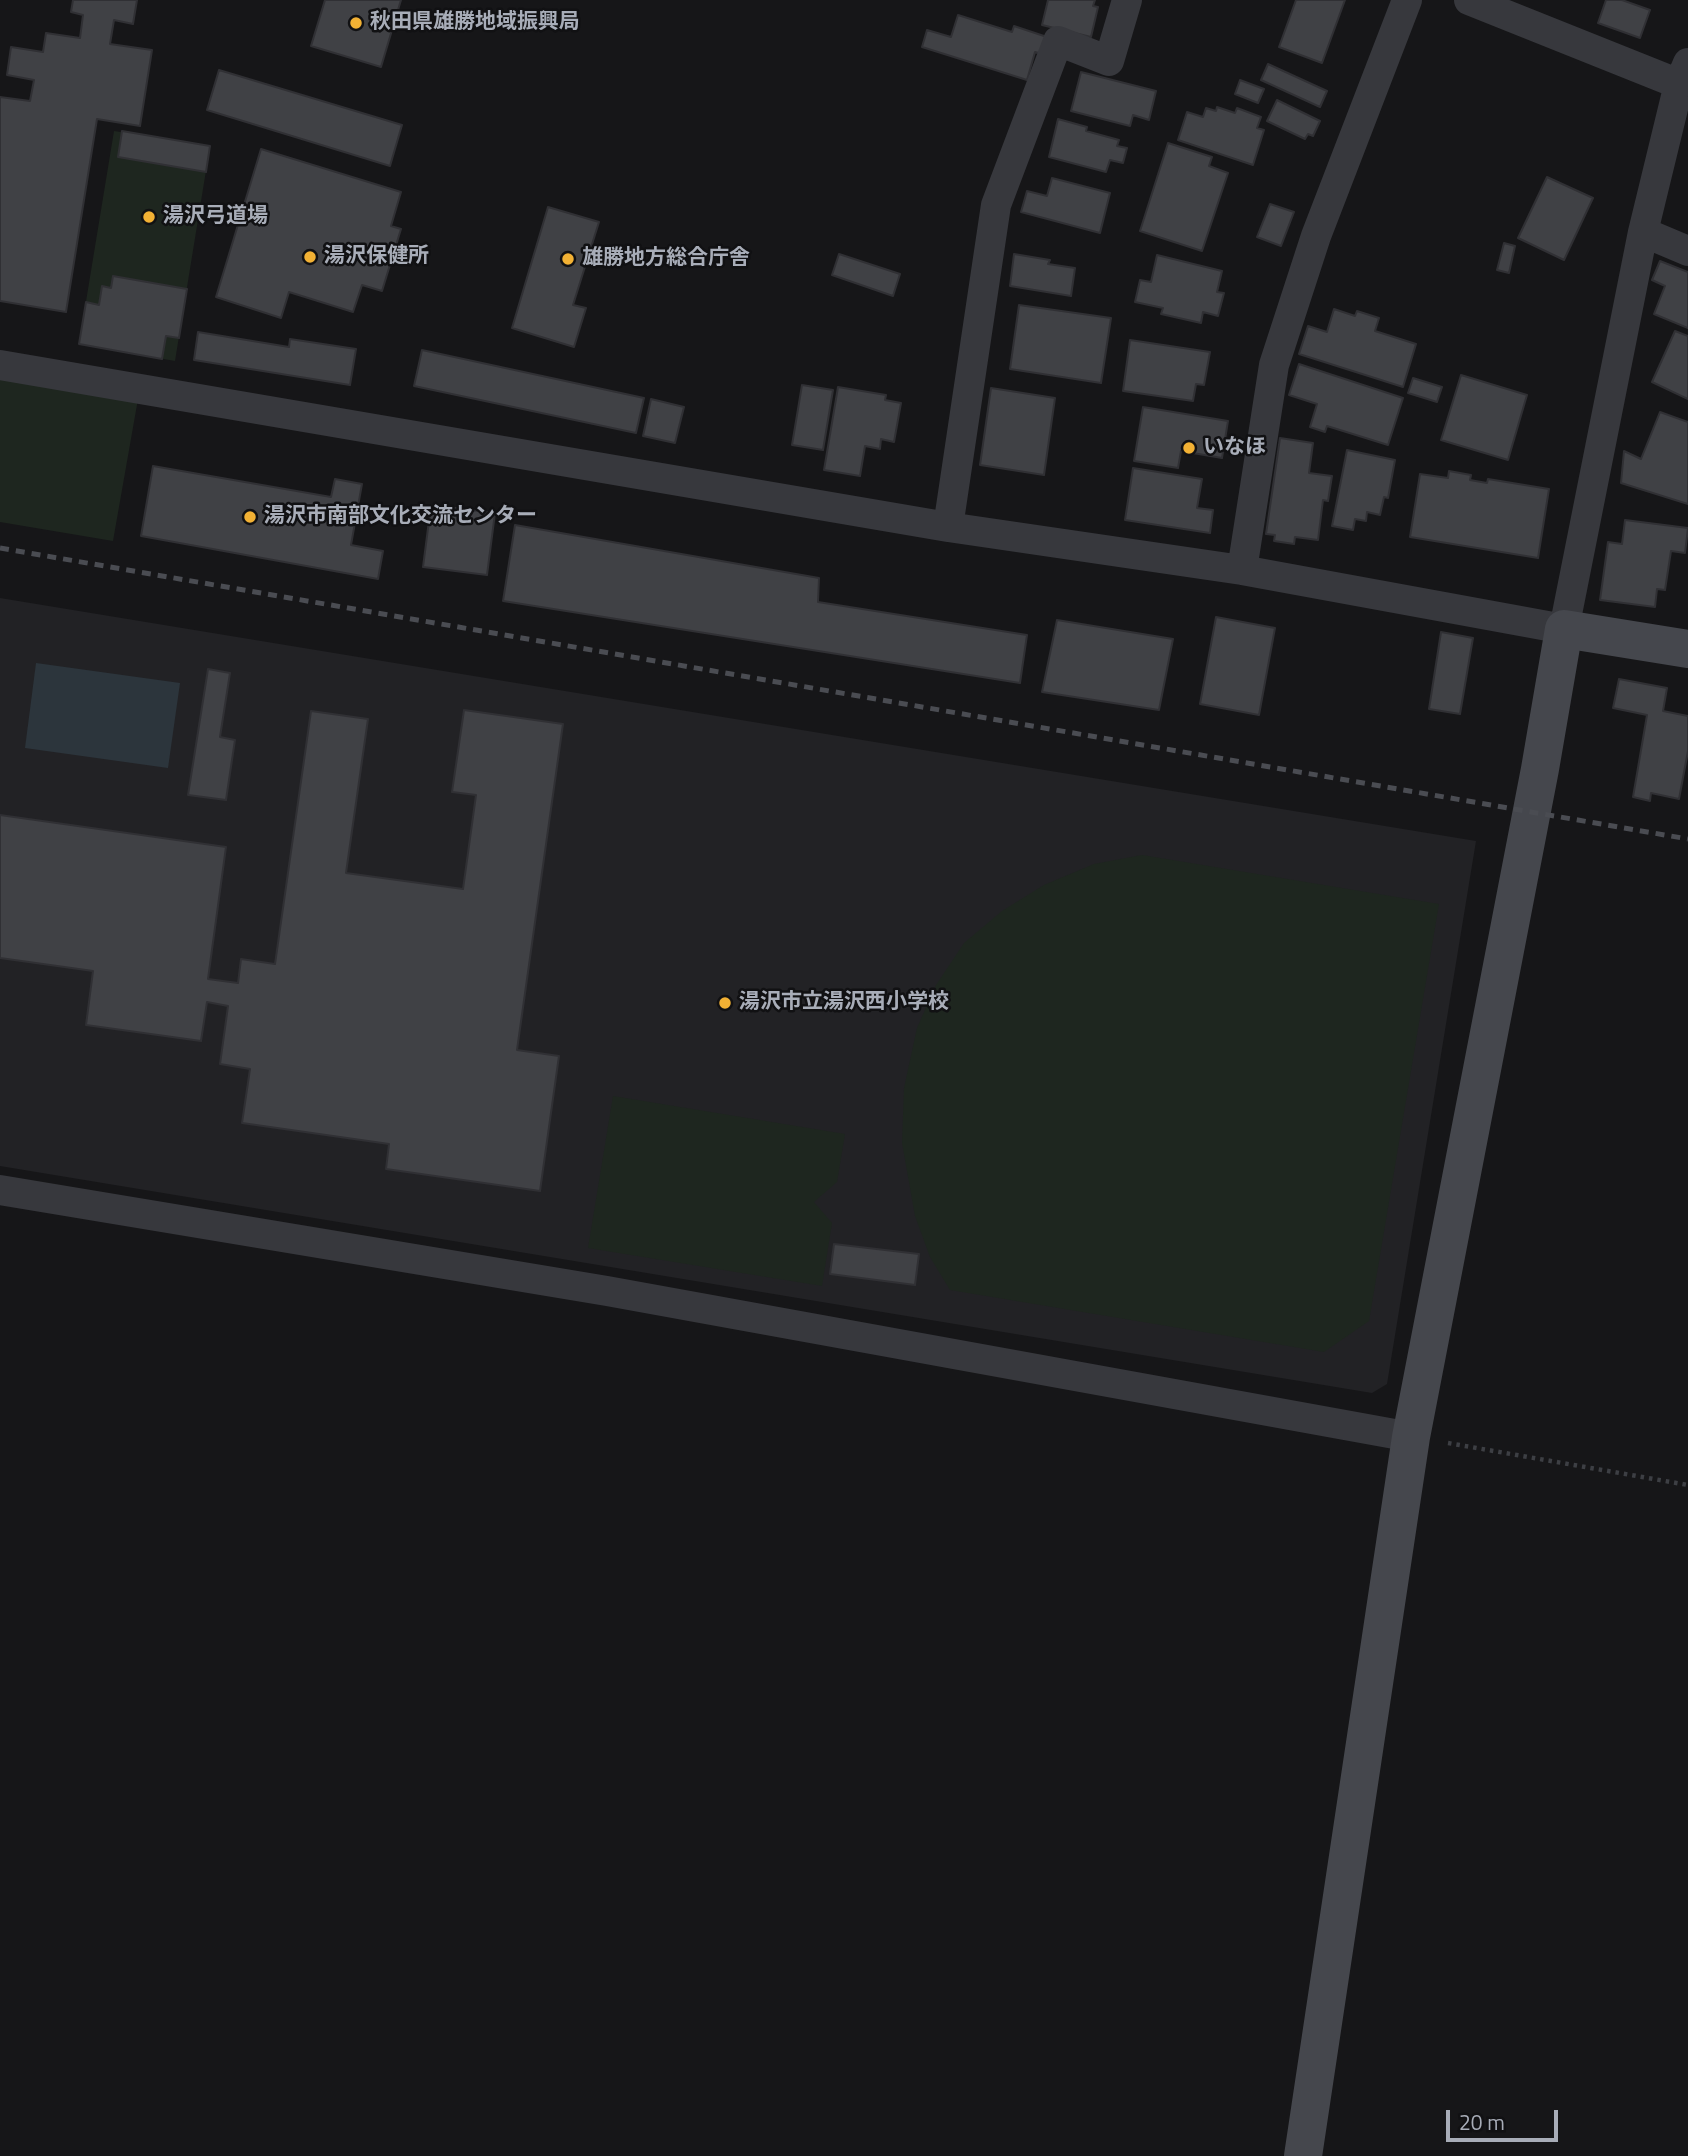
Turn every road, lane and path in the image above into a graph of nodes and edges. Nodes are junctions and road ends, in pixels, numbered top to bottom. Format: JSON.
{"nodes":[{"id":1,"x":1126,"y":0,"type":"edge"},
{"id":2,"x":1407,"y":0,"type":"edge"},
{"id":3,"x":1469,"y":0,"type":"edge"},
{"id":4,"x":1683,"y":74,"type":"edge"},
{"id":5,"x":1643,"y":232,"type":"junction"},
{"id":6,"x":1688,"y":251,"type":"edge"},
{"id":7,"x":0,"y":365,"type":"edge"},
{"id":8,"x":948,"y":527,"type":"junction"},
{"id":9,"x":1242,"y":570,"type":"junction"},
{"id":10,"x":1564,"y":629,"type":"junction"},
{"id":11,"x":1688,"y":649,"type":"edge"},
{"id":12,"x":0,"y":1190,"type":"edge"},
{"id":13,"x":1412,"y":1437,"type":"junction"},
{"id":14,"x":1688,"y":1485,"type":"edge"},
{"id":15,"x":1303,"y":2156,"type":"edge"}],
"edges":[{"from":1,"to":8,"type":"street"},
{"from":2,"to":9,"type":"street"},
{"from":3,"to":4,"type":"street"},
{"from":4,"to":5,"type":"street"},
{"from":5,"to":6,"type":"street"},
{"from":5,"to":10,"type":"street"},
{"from":7,"to":8,"type":"street"},
{"from":8,"to":9,"type":"street"},
{"from":9,"to":10,"type":"street"},
{"from":10,"to":11,"type":"street"},
{"from":10,"to":13,"type":"street"},
{"from":12,"to":13,"type":"street"},
{"from":13,"to":14,"type":"path"},
{"from":13,"to":15,"type":"street"}]}
